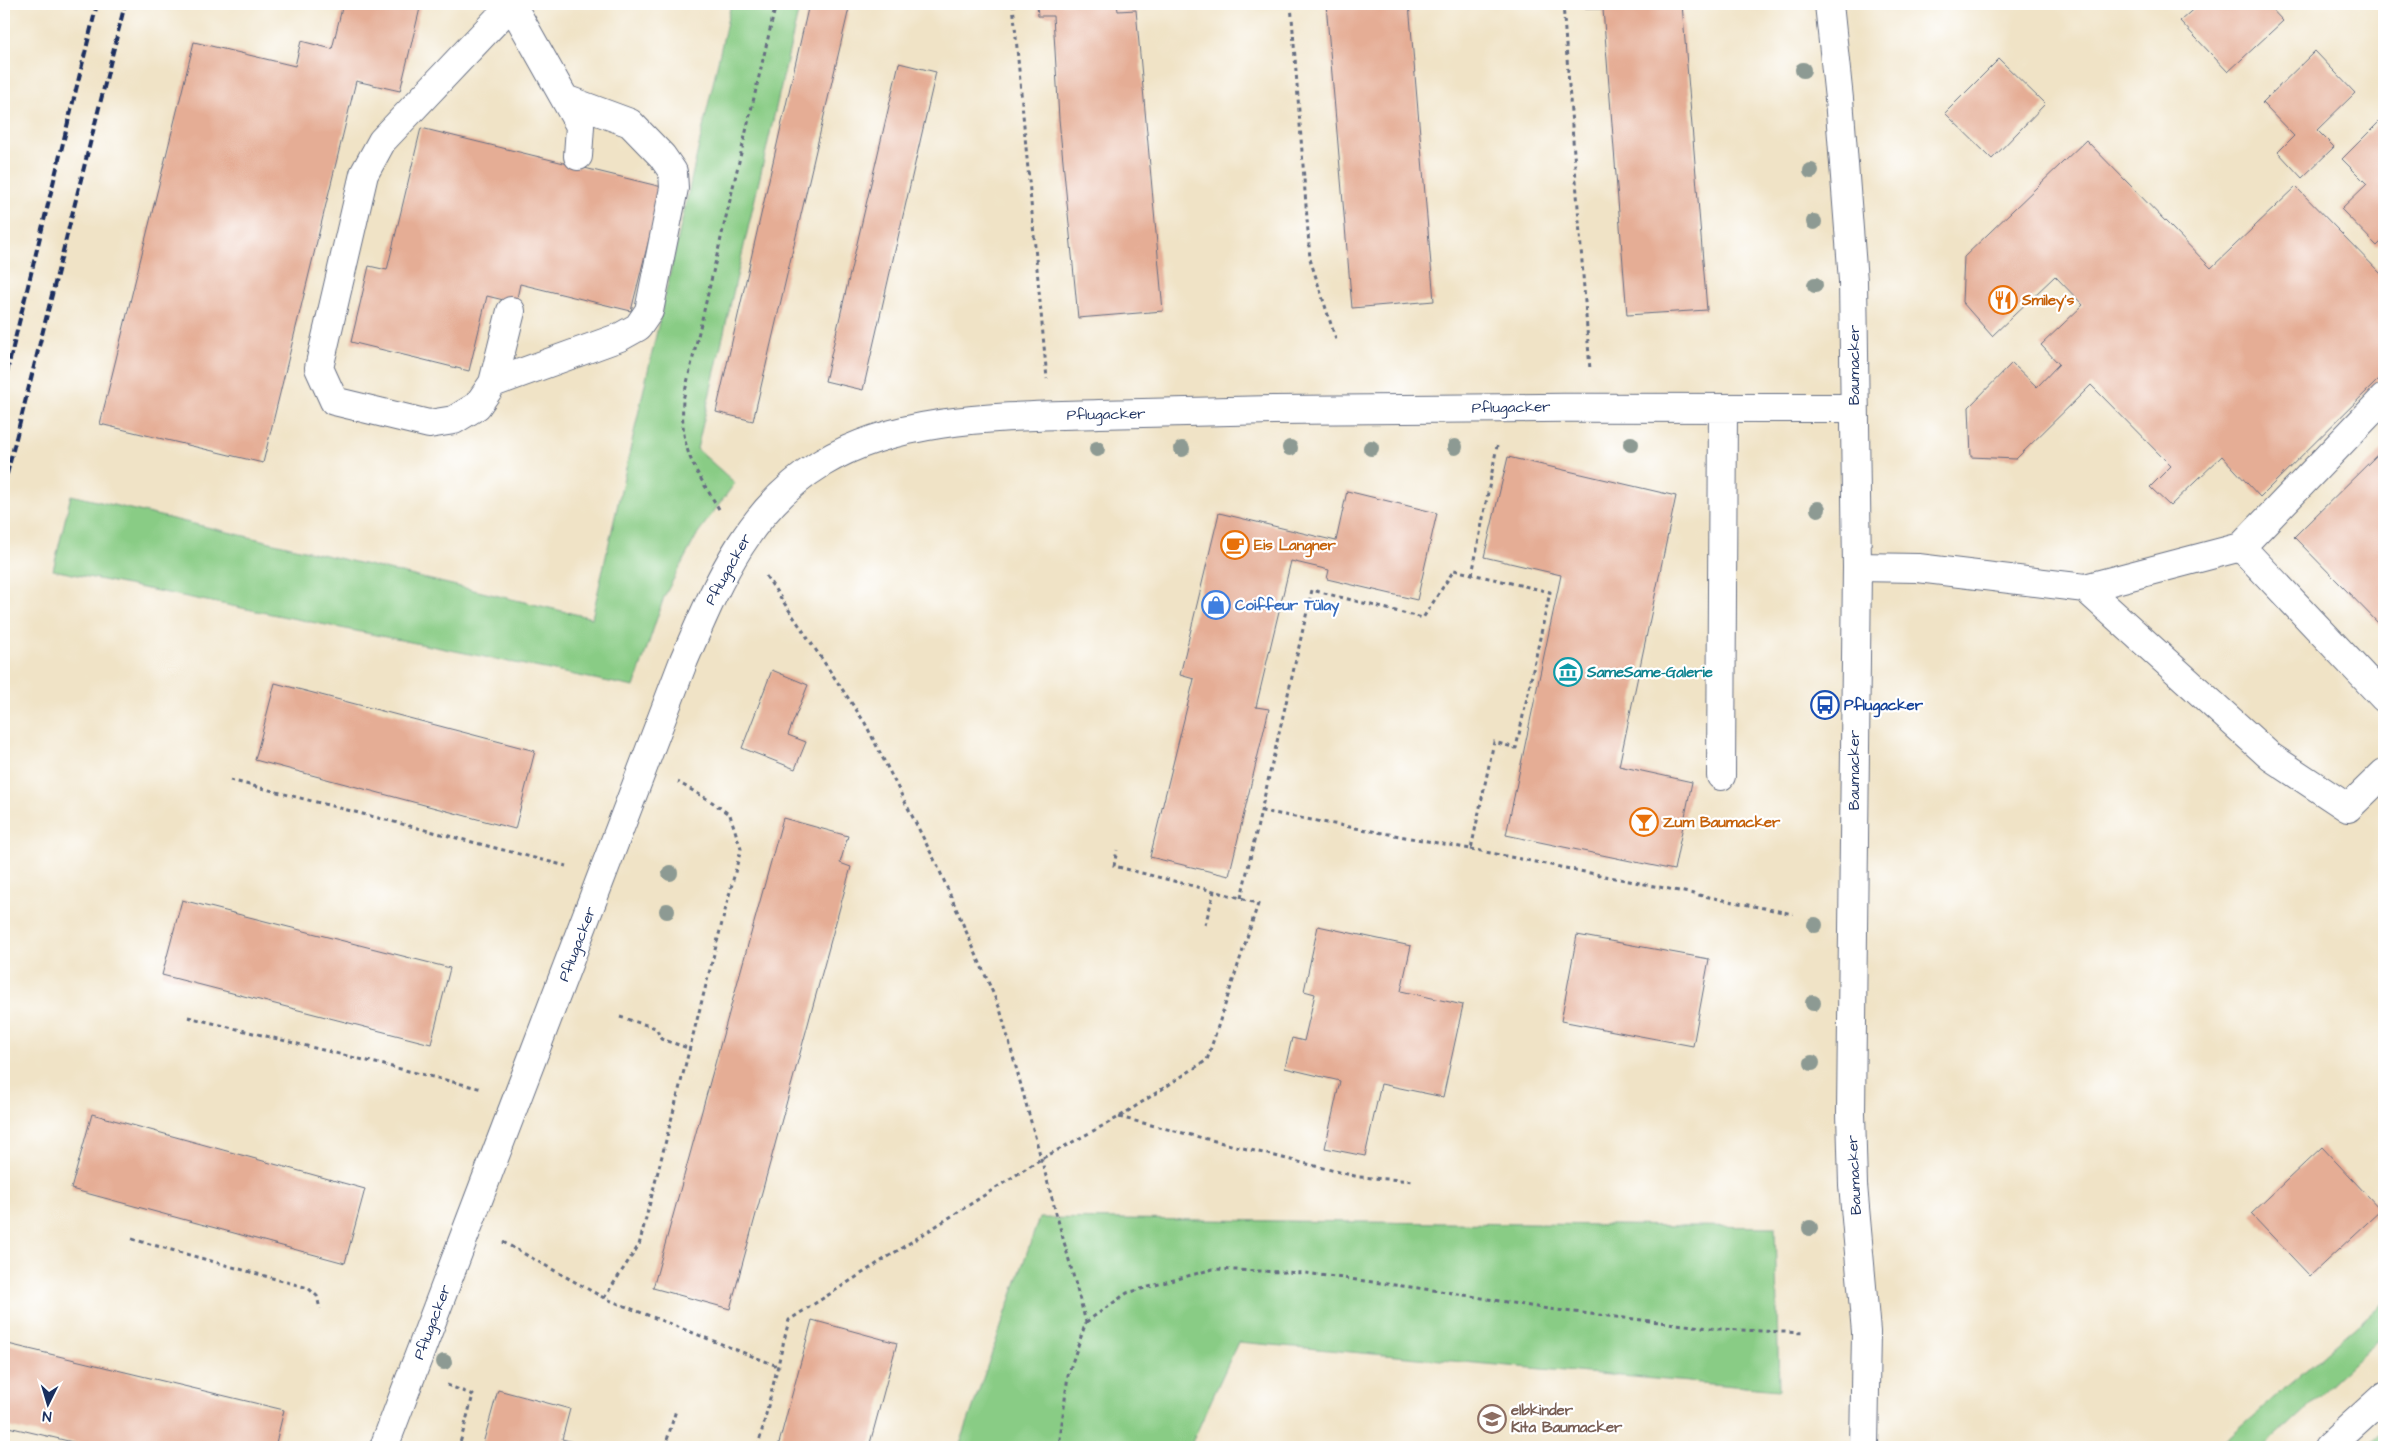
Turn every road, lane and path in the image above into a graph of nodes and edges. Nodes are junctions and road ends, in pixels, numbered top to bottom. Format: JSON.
{"nodes":[{"id":1,"x":512,"y":4,"type":"edge"},
{"id":2,"x":776,"y":4,"type":"edge"},
{"id":3,"x":1013,"y":4,"type":"edge"},
{"id":4,"x":1291,"y":4,"type":"edge"},
{"id":5,"x":1563,"y":4,"type":"edge"},
{"id":6,"x":1829,"y":4,"type":"edge"},
{"id":7,"x":565,"y":99,"type":"junction"},
{"id":8,"x":578,"y":156,"type":"dead end"},
{"id":9,"x":511,"y":310,"type":"dead end"},
{"id":10,"x":1337,"y":343,"type":"dead end"},
{"id":11,"x":1590,"y":380,"type":"dead end"},
{"id":12,"x":493,"y":383,"type":"junction"},
{"id":13,"x":1048,"y":388,"type":"dead end"},
{"id":14,"x":2384,"y":398,"type":"edge"},
{"id":15,"x":1723,"y":408,"type":"junction"},
{"id":16,"x":1854,"y":408,"type":"junction"},
{"id":17,"x":1498,"y":441,"type":"dead end"},
{"id":18,"x":721,"y":512,"type":"dead end"},
{"id":19,"x":2241,"y":547,"type":"junction"},
{"id":20,"x":1857,"y":567,"type":"junction"},
{"id":21,"x":1472,"y":575,"type":"junction"},
{"id":22,"x":765,"y":576,"type":"dead end"},
{"id":23,"x":2085,"y":588,"type":"junction"},
{"id":24,"x":2384,"y":698,"type":"edge"},
{"id":25,"x":2384,"y":773,"type":"edge"},
{"id":26,"x":1722,"y":776,"type":"dead end"},
{"id":27,"x":670,"y":777,"type":"dead end"},
{"id":28,"x":230,"y":780,"type":"dead end"},
{"id":29,"x":1262,"y":811,"type":"junction"},
{"id":30,"x":1471,"y":849,"type":"junction"},
{"id":31,"x":1117,"y":850,"type":"dead end"},
{"id":32,"x":566,"y":866,"type":"dead end"},
{"id":33,"x":1214,"y":892,"type":"junction"},
{"id":34,"x":1241,"y":898,"type":"junction"},
{"id":35,"x":1793,"y":914,"type":"dead end"},
{"id":36,"x":1205,"y":925,"type":"dead end"},
{"id":37,"x":188,"y":1017,"type":"dead end"},
{"id":38,"x":620,"y":1017,"type":"dead end"},
{"id":39,"x":691,"y":1049,"type":"junction"},
{"id":40,"x":491,"y":1091,"type":"dead end"},
{"id":41,"x":1119,"y":1117,"type":"junction"},
{"id":42,"x":1041,"y":1159,"type":"junction"},
{"id":43,"x":1414,"y":1181,"type":"dead end"},
{"id":44,"x":132,"y":1238,"type":"dead end"},
{"id":45,"x":497,"y":1239,"type":"dead end"},
{"id":46,"x":604,"y":1298,"type":"junction"},
{"id":47,"x":320,"y":1309,"type":"dead end"},
{"id":48,"x":1086,"y":1322,"type":"junction"},
{"id":49,"x":1805,"y":1333,"type":"dead end"},
{"id":50,"x":780,"y":1367,"type":"junction"},
{"id":51,"x":441,"y":1383,"type":"dead end"},
{"id":52,"x":2384,"y":1396,"type":"edge"},
{"id":53,"x":676,"y":1410,"type":"dead end"},
{"id":54,"x":4,"y":1446,"type":"edge"},
{"id":55,"x":8,"y":1447,"type":"edge"},
{"id":56,"x":384,"y":1447,"type":"edge"},
{"id":57,"x":459,"y":1447,"type":"edge"},
{"id":58,"x":665,"y":1447,"type":"edge"},
{"id":59,"x":758,"y":1447,"type":"edge"},
{"id":60,"x":1059,"y":1447,"type":"edge"},
{"id":61,"x":1864,"y":1447,"type":"edge"},
{"id":62,"x":2328,"y":1447,"type":"edge"}],
"edges":[{"from":1,"to":7,"type":"street"},
{"from":1,"to":12,"type":"street"},
{"from":2,"to":18,"type":"path"},
{"from":3,"to":13,"type":"path"},
{"from":4,"to":10,"type":"path"},
{"from":5,"to":11,"type":"path"},
{"from":6,"to":16,"type":"street","name":"Baumacker"},
{"from":7,"to":8,"type":"street"},
{"from":7,"to":12,"type":"street"},
{"from":9,"to":12,"type":"street"},
{"from":14,"to":19,"type":"street"},
{"from":15,"to":16,"type":"street","name":"Pflugacker"},
{"from":15,"to":26,"type":"street"},
{"from":15,"to":56,"type":"street","name":"Pflugacker"},
{"from":16,"to":20,"type":"street","name":"Baumacker"},
{"from":17,"to":21,"type":"path"},
{"from":19,"to":23,"type":"street"},
{"from":19,"to":24,"type":"street"},
{"from":20,"to":23,"type":"street"},
{"from":20,"to":61,"type":"street","name":"Baumacker"},
{"from":21,"to":29,"type":"path"},
{"from":21,"to":30,"type":"path"},
{"from":22,"to":42,"type":"path"},
{"from":23,"to":25,"type":"street"},
{"from":27,"to":39,"type":"path"},
{"from":28,"to":32,"type":"path"},
{"from":29,"to":30,"type":"path"},
{"from":29,"to":34,"type":"path"},
{"from":30,"to":35,"type":"path"},
{"from":31,"to":33,"type":"path"},
{"from":33,"to":34,"type":"path"},
{"from":33,"to":36,"type":"path"},
{"from":34,"to":41,"type":"path"},
{"from":37,"to":40,"type":"path"},
{"from":38,"to":39,"type":"path"},
{"from":39,"to":46,"type":"path"},
{"from":41,"to":42,"type":"path"},
{"from":41,"to":43,"type":"path"},
{"from":42,"to":48,"type":"path"},
{"from":42,"to":50,"type":"path"},
{"from":44,"to":47,"type":"path"},
{"from":45,"to":46,"type":"path"},
{"from":46,"to":50,"type":"path"},
{"from":48,"to":49,"type":"path"},
{"from":48,"to":60,"type":"path"},
{"from":50,"to":59,"type":"path"},
{"from":51,"to":57,"type":"path"},
{"from":52,"to":62,"type":"street"},
{"from":53,"to":58,"type":"path"},
{"from":54,"to":55,"type":"path"}]}
